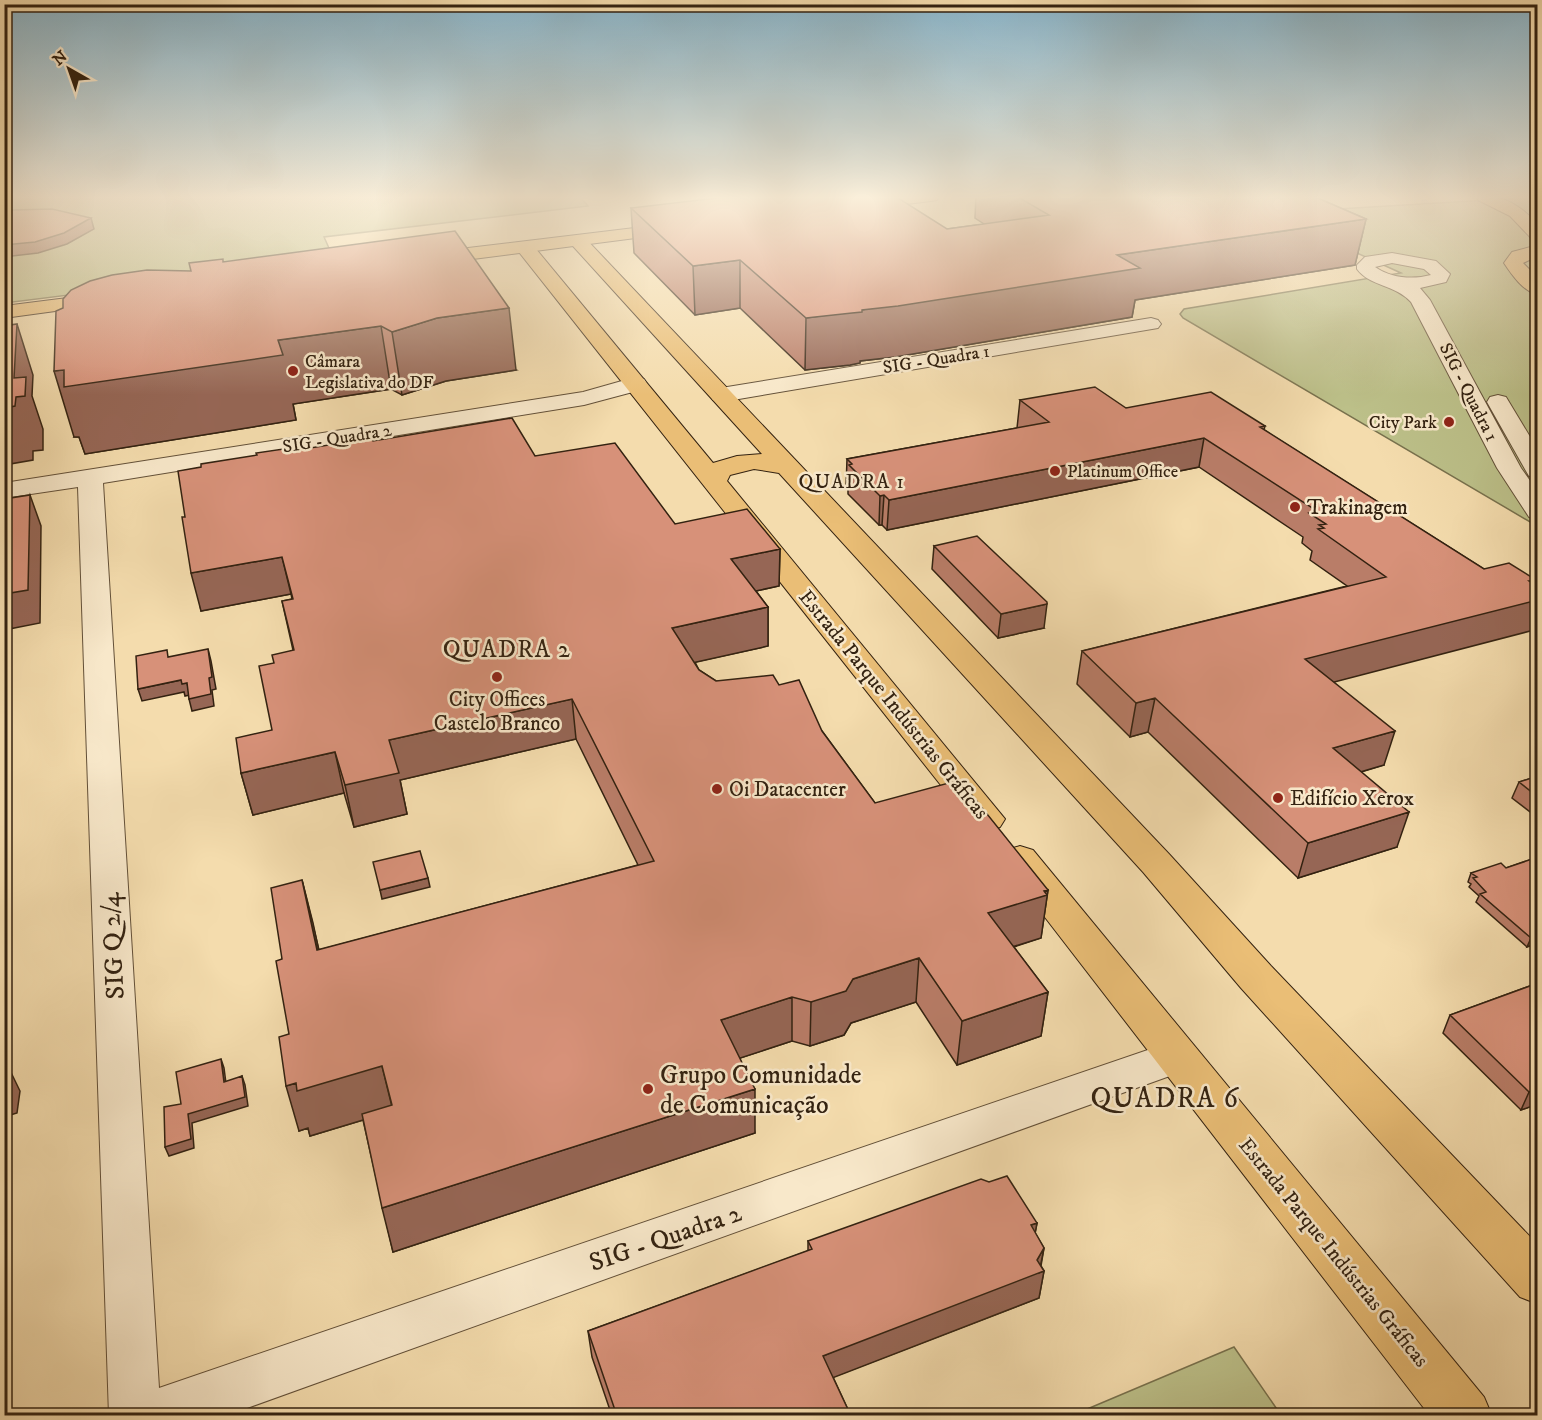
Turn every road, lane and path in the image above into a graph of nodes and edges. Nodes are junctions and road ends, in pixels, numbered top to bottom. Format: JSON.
{"nodes":[{"id":1,"x":536,"y":262,"type":"edge"},
{"id":2,"x":599,"y":262,"type":"edge"},
{"id":3,"x":1362,"y":262,"type":"edge"},
{"id":4,"x":1419,"y":262,"type":"edge"},
{"id":5,"x":1514,"y":262,"type":"edge"},
{"id":6,"x":1529,"y":276,"type":"edge"},
{"id":7,"x":1394,"y":281,"type":"junction"},
{"id":8,"x":1432,"y":281,"type":"junction"},
{"id":9,"x":1538,"y":289,"type":"edge"},
{"id":10,"x":120,"y":297,"type":"edge"},
{"id":11,"x":4,"y":312,"type":"edge"},
{"id":12,"x":1458,"y":327,"type":"dead end"},
{"id":13,"x":1159,"y":329,"type":"dead end"},
{"id":14,"x":1490,"y":387,"type":"dead end"},
{"id":15,"x":641,"y":390,"type":"junction"},
{"id":16,"x":721,"y":395,"type":"junction"},
{"id":17,"x":789,"y":468,"type":"junction"},
{"id":18,"x":1538,"y":471,"type":"edge"},
{"id":19,"x":90,"y":478,"type":"junction"},
{"id":20,"x":714,"y":482,"type":"junction"},
{"id":21,"x":4,"y":491,"type":"edge"},
{"id":22,"x":1538,"y":512,"type":"edge"},
{"id":23,"x":1177,"y":1056,"type":"junction"},
{"id":24,"x":1538,"y":1281,"type":"edge"},
{"id":25,"x":135,"y":1416,"type":"edge"},
{"id":26,"x":152,"y":1416,"type":"edge"},
{"id":27,"x":1465,"y":1416,"type":"edge"}],
"edges":[{"from":1,"to":15,"type":"main road","name":"Estrada Parque Indústrias Gráficas"},
{"from":2,"to":16,"type":"main road"},
{"from":3,"to":7,"type":"street"},
{"from":4,"to":8,"type":"street"},
{"from":5,"to":6,"type":"main road"},
{"from":6,"to":9,"type":"main road"},
{"from":7,"to":8,"type":"street"},
{"from":7,"to":22,"type":"street","name":"SIG - Quadra 1"},
{"from":8,"to":12,"type":"street","name":"SIG - Quadra 1"},
{"from":10,"to":11,"type":"main road"},
{"from":13,"to":16,"type":"street"},
{"from":14,"to":18,"type":"street","name":"SIG - Quadra 1"},
{"from":15,"to":19,"type":"street","name":"SIG - Quadra 2"},
{"from":15,"to":20,"type":"main road","name":"Estrada Parque Indústrias Gráficas"},
{"from":16,"to":17,"type":"main road"},
{"from":17,"to":20,"type":"main road"},
{"from":17,"to":24,"type":"main road"},
{"from":19,"to":21,"type":"street","name":"SIG - Quadra 2"},
{"from":19,"to":25,"type":"street","name":"SIG Q 2/4"},
{"from":20,"to":23,"type":"main road","name":"Estrada Parque Indústrias Gráficas"},
{"from":23,"to":26,"type":"street","name":"SIG - Quadra 2"},
{"from":23,"to":27,"type":"main road","name":"Estrada Parque Indústrias Gráficas"}]}
